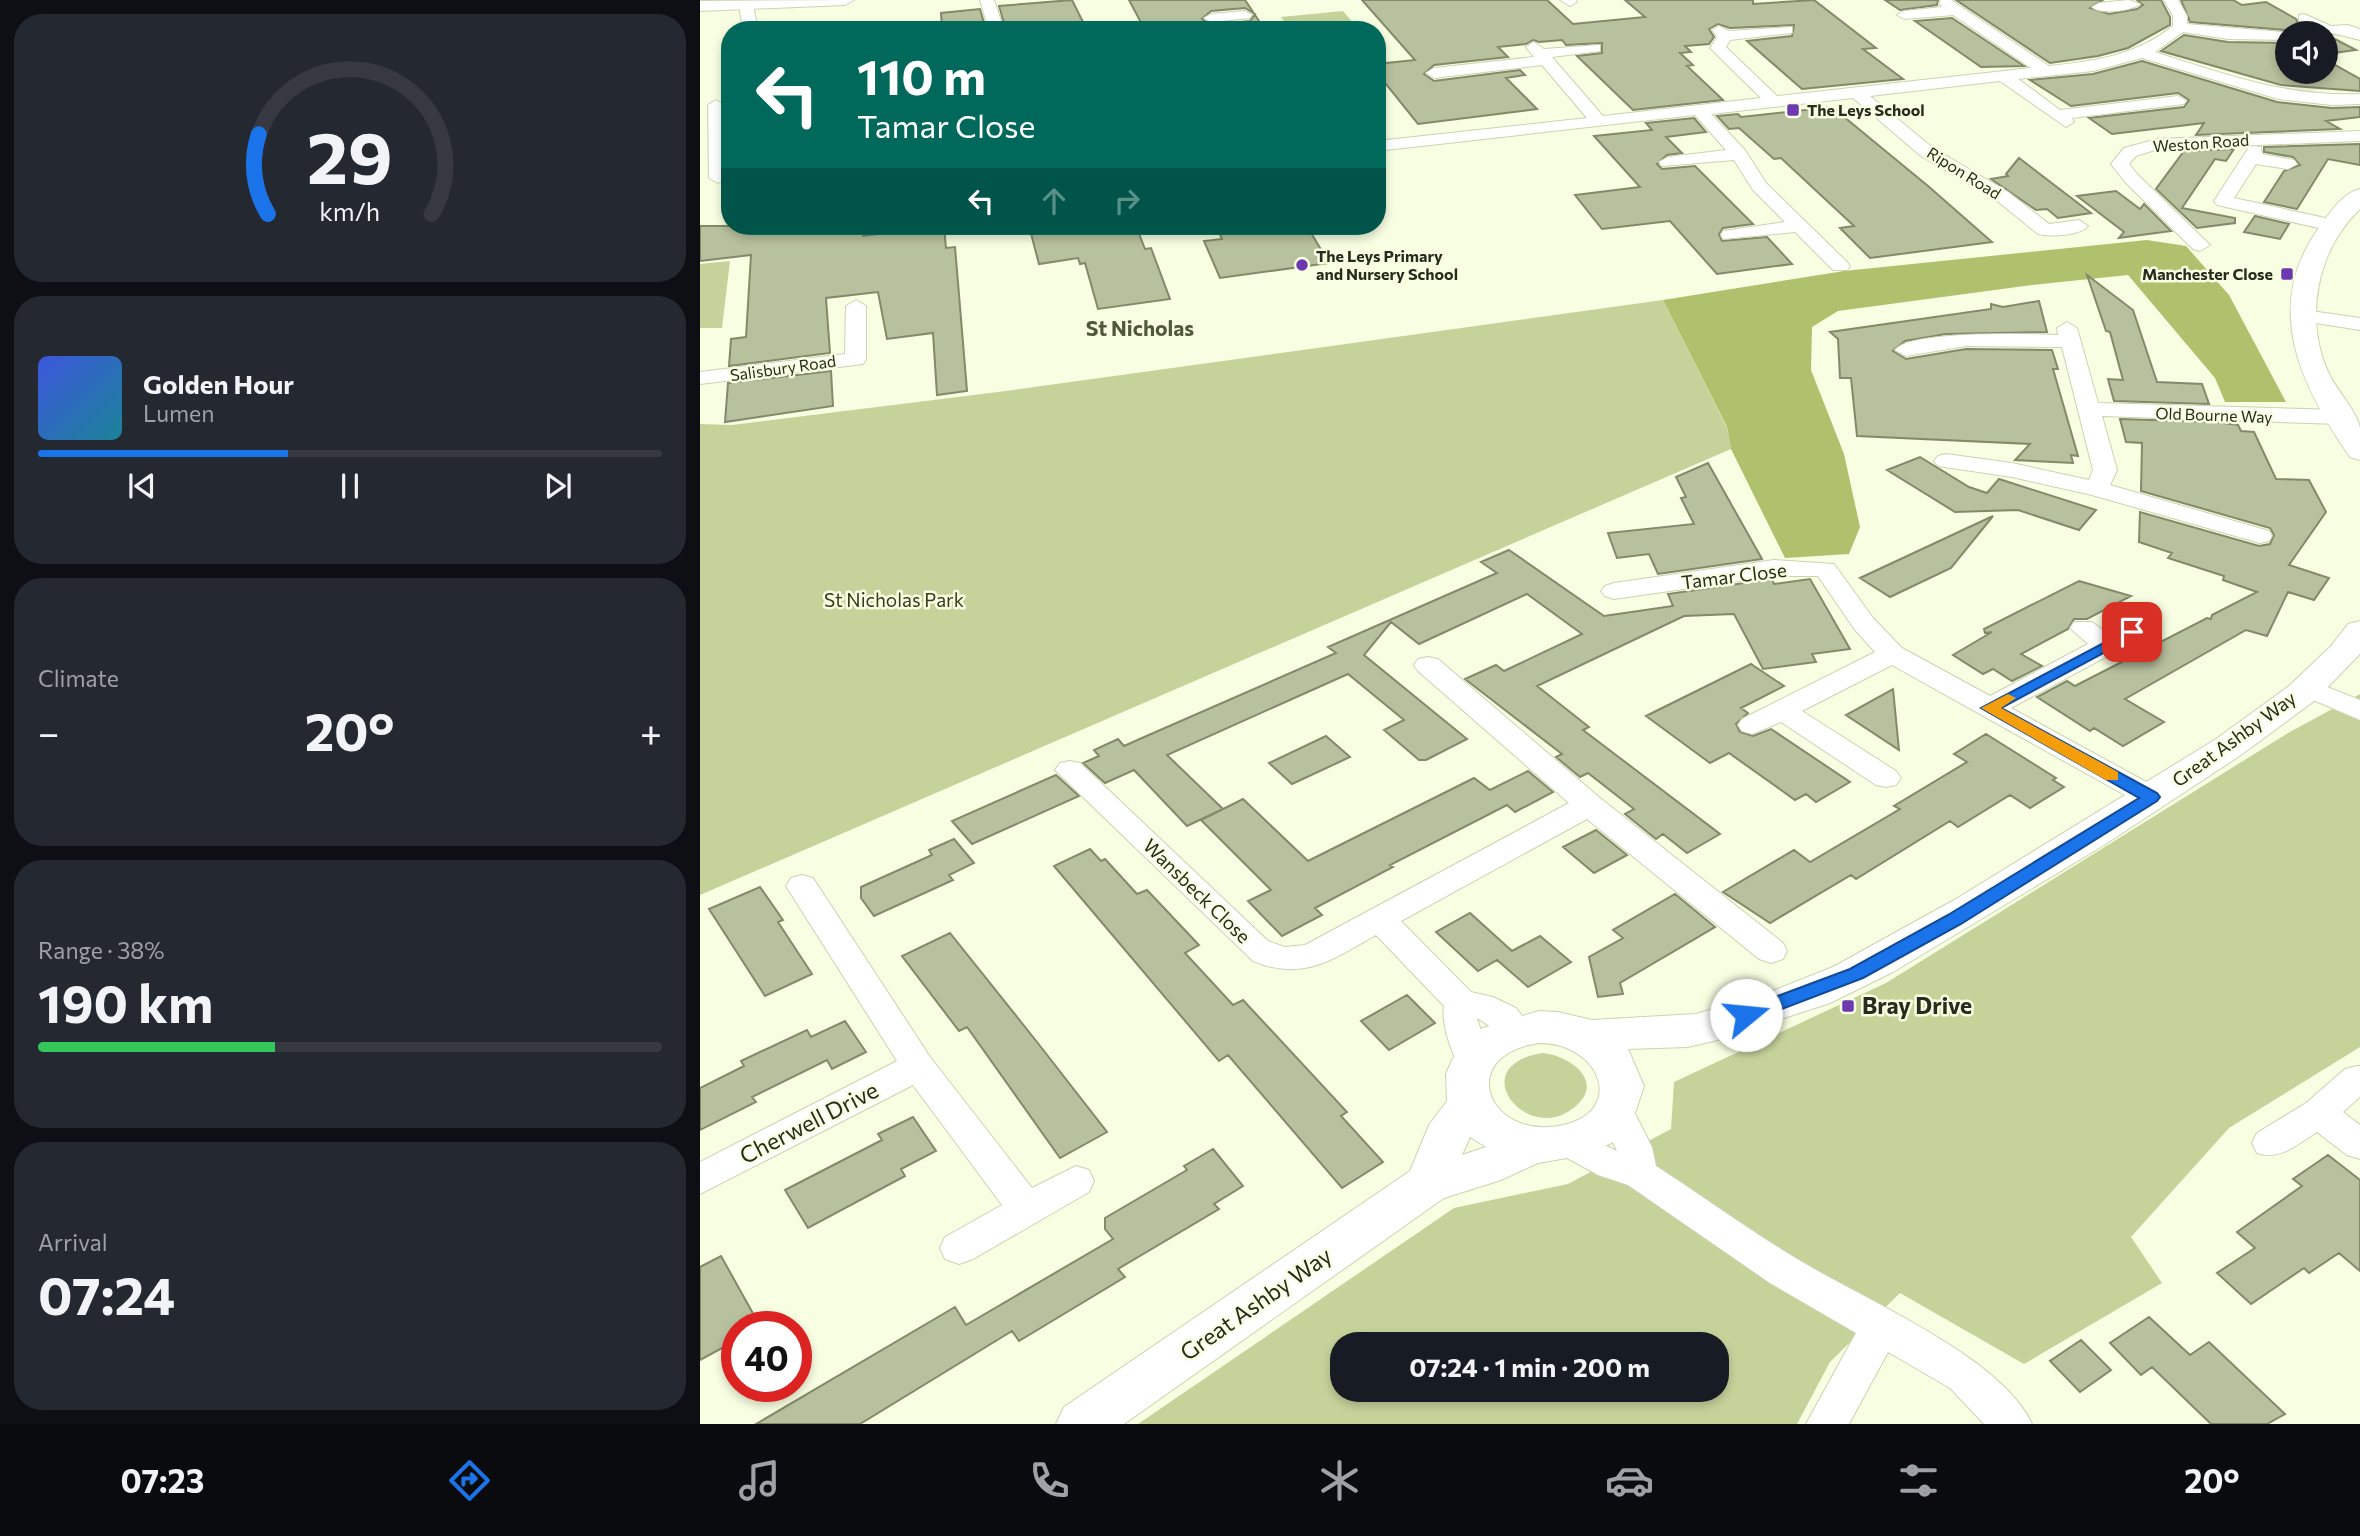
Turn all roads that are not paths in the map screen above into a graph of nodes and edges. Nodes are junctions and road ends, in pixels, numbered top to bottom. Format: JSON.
{"nodes":[{"id":1,"x":845,"y":0,"type":"edge"},
{"id":2,"x":987,"y":0,"type":"edge"},
{"id":3,"x":1216,"y":0,"type":"edge"},
{"id":4,"x":2171,"y":0,"type":"edge"},
{"id":5,"x":808,"y":1,"type":"edge"},
{"id":6,"x":2133,"y":4,"type":"dead end"},
{"id":7,"x":746,"y":5,"type":"junction"},
{"id":8,"x":700,"y":6,"type":"edge"},
{"id":9,"x":2098,"y":7,"type":"edge"},
{"id":10,"x":1245,"y":15,"type":"dead end"},
{"id":11,"x":1904,"y":15,"type":"dead end"},
{"id":12,"x":1227,"y":17,"type":"junction"},
{"id":13,"x":1211,"y":18,"type":"dead end"},
{"id":14,"x":2304,"y":18,"type":"dead end"},
{"id":15,"x":749,"y":21,"type":"edge"},
{"id":16,"x":994,"y":21,"type":"edge"},
{"id":17,"x":2310,"y":21,"type":"edge"},
{"id":18,"x":2180,"y":27,"type":"junction"},
{"id":19,"x":1787,"y":30,"type":"dead end"},
{"id":20,"x":2338,"y":31,"type":"edge"},
{"id":21,"x":2356,"y":31,"type":"edge"},
{"id":22,"x":2275,"y":35,"type":"edge"},
{"id":23,"x":1595,"y":48,"type":"dead end"},
{"id":24,"x":1541,"y":54,"type":"junction"},
{"id":25,"x":2145,"y":54,"type":"junction"},
{"id":26,"x":2047,"y":72,"type":"junction"},
{"id":27,"x":1434,"y":74,"type":"dead end"},
{"id":28,"x":2005,"y":77,"type":"junction"},
{"id":29,"x":1857,"y":93,"type":"junction"},
{"id":30,"x":2360,"y":99,"type":"edge"},
{"id":31,"x":2178,"y":101,"type":"dead end"},
{"id":32,"x":1774,"y":102,"type":"junction"},
{"id":33,"x":715,"y":105,"type":"edge"},
{"id":34,"x":1699,"y":110,"type":"junction"},
{"id":35,"x":1599,"y":121,"type":"junction"},
{"id":36,"x":2360,"y":136,"type":"edge"},
{"id":37,"x":1386,"y":145,"type":"edge"},
{"id":38,"x":1739,"y":154,"type":"junction"},
{"id":39,"x":1668,"y":162,"type":"dead end"},
{"id":40,"x":2288,"y":164,"type":"dead end"},
{"id":41,"x":716,"y":178,"type":"edge"},
{"id":42,"x":2360,"y":196,"type":"edge"},
{"id":43,"x":2332,"y":225,"type":"junction"},
{"id":44,"x":1800,"y":226,"type":"junction"},
{"id":45,"x":2079,"y":226,"type":"dead end"},
{"id":46,"x":1730,"y":235,"type":"dead end"},
{"id":47,"x":2200,"y":245,"type":"dead end"},
{"id":48,"x":1840,"y":266,"type":"dead end"},
{"id":49,"x":856,"y":306,"type":"dead end"},
{"id":50,"x":2304,"y":316,"type":"junction"},
{"id":51,"x":2360,"y":324,"type":"edge"},
{"id":52,"x":1966,"y":340,"type":"junction"},
{"id":53,"x":1906,"y":350,"type":"dead end"},
{"id":54,"x":1983,"y":358,"type":"dead end"},
{"id":55,"x":700,"y":378,"type":"edge"},
{"id":56,"x":2089,"y":409,"type":"junction"},
{"id":57,"x":2339,"y":417,"type":"junction"},
{"id":58,"x":2360,"y":451,"type":"edge"},
{"id":59,"x":1947,"y":461,"type":"dead end"},
{"id":60,"x":2097,"y":489,"type":"junction"},
{"id":61,"x":2260,"y":537,"type":"dead end"},
{"id":62,"x":1614,"y":591,"type":"dead end"},
{"id":63,"x":2082,"y":628,"type":"dead end"},
{"id":64,"x":2360,"y":631,"type":"edge"},
{"id":65,"x":2132,"y":632,"type":"dead end"},
{"id":66,"x":2108,"y":646,"type":"junction"},
{"id":67,"x":1892,"y":654,"type":"junction"},
{"id":68,"x":1428,"y":665,"type":"dead end"},
{"id":69,"x":2306,"y":687,"type":"junction"},
{"id":70,"x":1989,"y":708,"type":"junction"},
{"id":71,"x":1782,"y":710,"type":"junction"},
{"id":72,"x":2360,"y":711,"type":"edge"},
{"id":73,"x":1752,"y":725,"type":"dead end"},
{"id":74,"x":1070,"y":770,"type":"dead end"},
{"id":75,"x":1886,"y":778,"type":"dead end"},
{"id":76,"x":2151,"y":797,"type":"junction"},
{"id":77,"x":1589,"y":805,"type":"junction"},
{"id":78,"x":802,"y":886,"type":"dead end"},
{"id":79,"x":1380,"y":919,"type":"junction"},
{"id":80,"x":1771,"y":951,"type":"dead end"},
{"id":81,"x":1461,"y":1003,"type":"junction"},
{"id":82,"x":1516,"y":1030,"type":"junction"},
{"id":83,"x":1681,"y":1032,"type":"junction"},
{"id":84,"x":1587,"y":1036,"type":"junction"},
{"id":85,"x":918,"y":1066,"type":"junction"},
{"id":86,"x":2357,"y":1079,"type":"dead end"},
{"id":87,"x":1472,"y":1083,"type":"junction"},
{"id":88,"x":1618,"y":1093,"type":"junction"},
{"id":89,"x":2319,"y":1113,"type":"junction"},
{"id":90,"x":2270,"y":1143,"type":"dead end"},
{"id":91,"x":1552,"y":1145,"type":"junction"},
{"id":92,"x":2360,"y":1145,"type":"edge"},
{"id":93,"x":1640,"y":1174,"type":"junction"},
{"id":94,"x":700,"y":1179,"type":"edge"},
{"id":95,"x":1076,"y":1181,"type":"dead end"},
{"id":96,"x":1429,"y":1183,"type":"junction"},
{"id":97,"x":1026,"y":1209,"type":"junction"},
{"id":98,"x":959,"y":1248,"type":"dead end"},
{"id":99,"x":1881,"y":1327,"type":"junction"},
{"id":100,"x":1082,"y":1424,"type":"edge"},
{"id":101,"x":1827,"y":1424,"type":"edge"},
{"id":102,"x":2011,"y":1424,"type":"edge"}],
"edges":[{"from":1,"to":5,"type":"street"},
{"from":2,"to":16,"type":"street"},
{"from":3,"to":12,"type":"street"},
{"from":4,"to":18,"type":"street"},
{"from":5,"to":7,"type":"street"},
{"from":6,"to":9,"type":"street"},
{"from":7,"to":8,"type":"street"},
{"from":7,"to":15,"type":"street"},
{"from":10,"to":12,"type":"street"},
{"from":11,"to":26,"type":"street"},
{"from":12,"to":13,"type":"street"},
{"from":14,"to":17,"type":"street"},
{"from":18,"to":22,"type":"street"},
{"from":18,"to":25,"type":"street"},
{"from":19,"to":32,"type":"street"},
{"from":20,"to":21,"type":"street"},
{"from":23,"to":24,"type":"street"},
{"from":24,"to":27,"type":"street"},
{"from":24,"to":35,"type":"street"},
{"from":25,"to":26,"type":"street"},
{"from":25,"to":30,"type":"street"},
{"from":26,"to":28,"type":"street"},
{"from":28,"to":29,"type":"street"},
{"from":28,"to":31,"type":"street"},
{"from":29,"to":32,"type":"street"},
{"from":29,"to":45,"type":"street","name":"Ripon Road"},
{"from":32,"to":34,"type":"street"},
{"from":33,"to":41,"type":"street"},
{"from":34,"to":35,"type":"street"},
{"from":34,"to":38,"type":"street"},
{"from":35,"to":37,"type":"street"},
{"from":36,"to":47,"type":"street","name":"Weston Road"},
{"from":38,"to":39,"type":"street"},
{"from":38,"to":44,"type":"street"},
{"from":40,"to":43,"type":"street"},
{"from":42,"to":43,"type":"street"},
{"from":43,"to":50,"type":"street"},
{"from":44,"to":46,"type":"street"},
{"from":44,"to":48,"type":"street"},
{"from":49,"to":55,"type":"street","name":"Salisbury Road"},
{"from":50,"to":51,"type":"street"},
{"from":50,"to":57,"type":"street"},
{"from":52,"to":53,"type":"street"},
{"from":52,"to":54,"type":"street"},
{"from":52,"to":56,"type":"street"},
{"from":56,"to":57,"type":"street","name":"Old Bourne Way"},
{"from":56,"to":60,"type":"street"},
{"from":57,"to":58,"type":"street"},
{"from":59,"to":60,"type":"street"},
{"from":60,"to":61,"type":"street"},
{"from":62,"to":67,"type":"street","name":"Tamar Close"},
{"from":63,"to":66,"type":"street"},
{"from":64,"to":69,"type":"street","name":"Great Ashby Way"},
{"from":65,"to":66,"type":"street"},
{"from":66,"to":70,"type":"street"},
{"from":67,"to":70,"type":"street","name":"Tamar Close"},
{"from":67,"to":71,"type":"street"},
{"from":68,"to":77,"type":"street"},
{"from":69,"to":72,"type":"street"},
{"from":69,"to":76,"type":"street","name":"Great Ashby Way"},
{"from":70,"to":76,"type":"street","name":"Tamar Close"},
{"from":71,"to":73,"type":"street"},
{"from":71,"to":75,"type":"street"},
{"from":74,"to":79,"type":"street","name":"Wansbeck Close"},
{"from":76,"to":83,"type":"street","name":"Great Ashby Way"},
{"from":77,"to":79,"type":"street","name":"Wansbeck Close"},
{"from":77,"to":80,"type":"street"},
{"from":78,"to":85,"type":"street"},
{"from":79,"to":81,"type":"street"},
{"from":81,"to":82,"type":"street"},
{"from":81,"to":87,"type":"street"},
{"from":82,"to":84,"type":"street"},
{"from":82,"to":87,"type":"street"},
{"from":83,"to":84,"type":"street","name":"Great Ashby Way"},
{"from":83,"to":88,"type":"street","name":"Great Ashby Way"},
{"from":84,"to":88,"type":"street"},
{"from":85,"to":94,"type":"street","name":"Cherwell Drive"},
{"from":85,"to":97,"type":"street"},
{"from":86,"to":89,"type":"street"},
{"from":87,"to":91,"type":"street"},
{"from":87,"to":96,"type":"street"},
{"from":88,"to":91,"type":"street"},
{"from":88,"to":93,"type":"street"},
{"from":89,"to":90,"type":"street"},
{"from":89,"to":92,"type":"street"},
{"from":91,"to":93,"type":"street"},
{"from":91,"to":96,"type":"street","name":"Great Ashby Way"},
{"from":93,"to":99,"type":"street"},
{"from":95,"to":97,"type":"street"},
{"from":96,"to":100,"type":"street","name":"Great Ashby Way"},
{"from":97,"to":98,"type":"street"},
{"from":99,"to":101,"type":"street"},
{"from":99,"to":102,"type":"street"}]}
